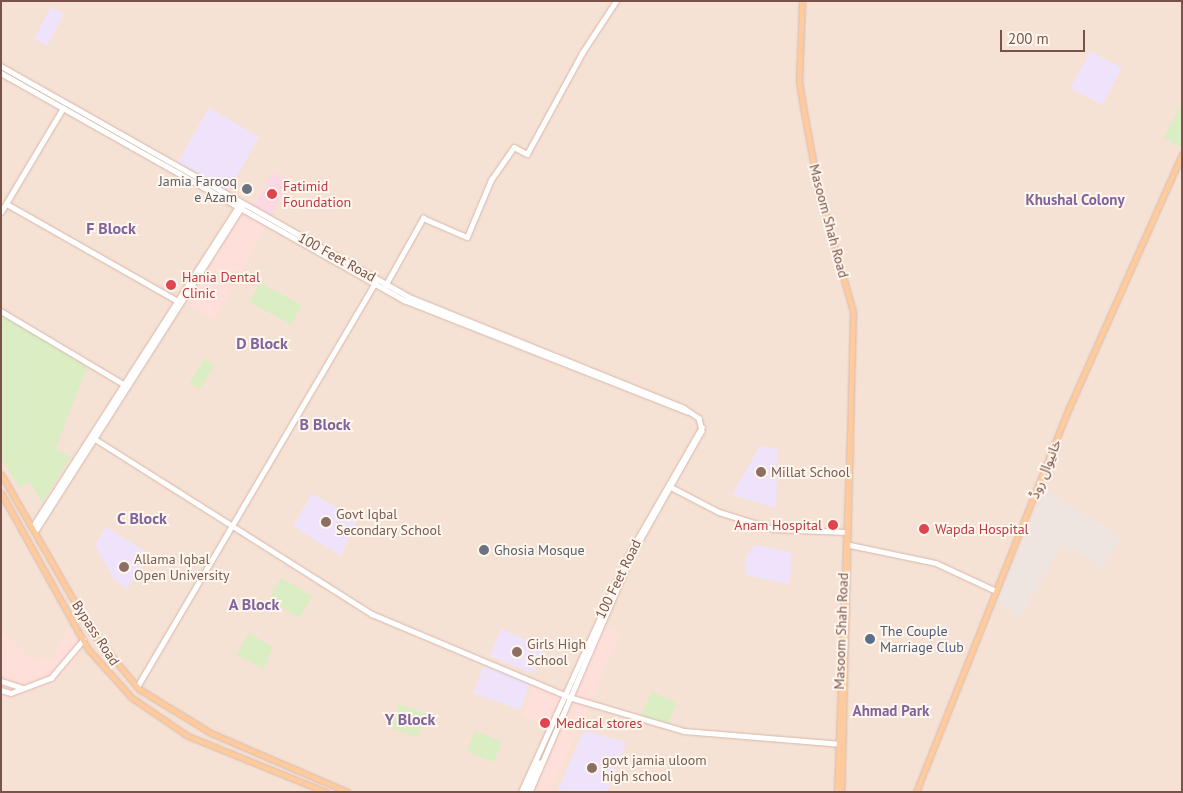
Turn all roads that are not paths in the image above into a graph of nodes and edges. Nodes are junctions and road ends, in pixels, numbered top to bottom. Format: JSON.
{"nodes":[{"id":1,"x":616,"y":1,"type":"edge"},
{"id":2,"x":802,"y":1,"type":"edge"},
{"id":3,"x":1,"y":66,"type":"edge"},
{"id":4,"x":1,"y":73,"type":"edge"},
{"id":5,"x":63,"y":108,"type":"junction"},
{"id":6,"x":1182,"y":154,"type":"edge"},
{"id":7,"x":1182,"y":160,"type":"edge"},
{"id":8,"x":7,"y":204,"type":"junction"},
{"id":9,"x":241,"y":205,"type":"junction"},
{"id":10,"x":1,"y":212,"type":"edge"},
{"id":11,"x":376,"y":282,"type":"junction"},
{"id":12,"x":385,"y":287,"type":"junction"},
{"id":13,"x":178,"y":301,"type":"junction"},
{"id":14,"x":1,"y":311,"type":"edge"},
{"id":15,"x":125,"y":385,"type":"junction"},
{"id":16,"x":94,"y":438,"type":"junction"},
{"id":17,"x":1,"y":474,"type":"edge"},
{"id":18,"x":669,"y":486,"type":"junction"},
{"id":19,"x":1,"y":493,"type":"edge"},
{"id":20,"x":849,"y":506,"type":"junction"},
{"id":21,"x":234,"y":526,"type":"junction"},
{"id":22,"x":35,"y":528,"type":"junction"},
{"id":23,"x":846,"y":532,"type":"junction"},
{"id":24,"x":850,"y":545,"type":"junction"},
{"id":25,"x":1015,"y":548,"type":"junction"},
{"id":26,"x":846,"y":571,"type":"junction"},
{"id":27,"x":996,"y":591,"type":"junction"},
{"id":28,"x":83,"y":640,"type":"junction"},
{"id":29,"x":111,"y":661,"type":"junction"},
{"id":30,"x":103,"y":668,"type":"junction"},
{"id":31,"x":118,"y":668,"type":"junction"},
{"id":32,"x":109,"y":676,"type":"junction"},
{"id":33,"x":1,"y":681,"type":"edge"},
{"id":34,"x":137,"y":687,"type":"junction"},
{"id":35,"x":22,"y":688,"type":"junction"},
{"id":36,"x":1,"y":690,"type":"edge"},
{"id":37,"x":568,"y":696,"type":"junction"},
{"id":38,"x":551,"y":734,"type":"junction"},
{"id":39,"x":840,"y":744,"type":"junction"},
{"id":40,"x":918,"y":791,"type":"edge"},
{"id":41,"x":326,"y":792,"type":"edge"},
{"id":42,"x":348,"y":792,"type":"edge"},
{"id":43,"x":521,"y":792,"type":"edge"},
{"id":44,"x":526,"y":792,"type":"edge"},
{"id":45,"x":530,"y":792,"type":"edge"},
{"id":46,"x":839,"y":792,"type":"edge"}],
"edges":[{"from":1,"to":12,"type":"main road"},
{"from":2,"to":20,"type":"main road","name":"Masoom Shah Road"},
{"from":3,"to":9,"type":"main road","name":"100 Feet Road"},
{"from":4,"to":5,"type":"main road","name":"100 Feet Road"},
{"from":5,"to":8,"type":"main road"},
{"from":5,"to":9,"type":"main road","name":"100 Feet Road"},
{"from":6,"to":25,"type":"main road","name":"خانیوال روڈ"},
{"from":7,"to":25,"type":"main road","name":"خانیوال روڈ"},
{"from":8,"to":10,"type":"main road"},
{"from":8,"to":13,"type":"main road"},
{"from":9,"to":11,"type":"main road","name":"100 Feet Road"},
{"from":9,"to":13,"type":"main road"},
{"from":9,"to":16,"type":"main road"},
{"from":11,"to":12,"type":"main road","name":"100 Feet Road"},
{"from":11,"to":21,"type":"main road"},
{"from":12,"to":18,"type":"main road","name":"100 Feet Road"},
{"from":13,"to":15,"type":"main road"},
{"from":14,"to":15,"type":"main road"},
{"from":15,"to":16,"type":"main road"},
{"from":16,"to":21,"type":"main road"},
{"from":16,"to":22,"type":"main road"},
{"from":17,"to":22,"type":"main road","name":"Bypass Road"},
{"from":18,"to":23,"type":"main road"},
{"from":18,"to":37,"type":"main road","name":"100 Feet Road"},
{"from":19,"to":28,"type":"main road"},
{"from":20,"to":23,"type":"main road","name":"Masoom Shah Road"},
{"from":20,"to":24,"type":"main road","name":"Masoom Shah Road"},
{"from":21,"to":34,"type":"main road"},
{"from":21,"to":37,"type":"main road"},
{"from":22,"to":29,"type":"main road","name":"Bypass Road"},
{"from":23,"to":26,"type":"main road","name":"Masoom Shah Road"},
{"from":24,"to":26,"type":"main road","name":"Masoom Shah Road"},
{"from":24,"to":27,"type":"main road"},
{"from":25,"to":27,"type":"main road","name":"خانیوال روڈ"},
{"from":25,"to":40,"type":"main road","name":"خانیوال روڈ"},
{"from":26,"to":39,"type":"main road","name":"Masoom Shah Road"},
{"from":27,"to":40,"type":"main road","name":"خانیوال روڈ"},
{"from":28,"to":30,"type":"main road"},
{"from":28,"to":35,"type":"main road"},
{"from":29,"to":30,"type":"main road"},
{"from":29,"to":31,"type":"main road","name":"Bypass Road"},
{"from":30,"to":32,"type":"main road"},
{"from":31,"to":32,"type":"main road"},
{"from":31,"to":34,"type":"main road","name":"Bypass Road"},
{"from":32,"to":41,"type":"main road"},
{"from":33,"to":35,"type":"main road"},
{"from":34,"to":42,"type":"main road","name":"Bypass Road"},
{"from":35,"to":36,"type":"main road"},
{"from":37,"to":38,"type":"main road","name":"100 Feet Road"},
{"from":37,"to":39,"type":"main road"},
{"from":38,"to":43,"type":"main road","name":"100 Feet Road"},
{"from":38,"to":44,"type":"main road"},
{"from":38,"to":45,"type":"main road","name":"100 Feet Road"},
{"from":39,"to":46,"type":"main road","name":"Masoom Shah Road"}]}
